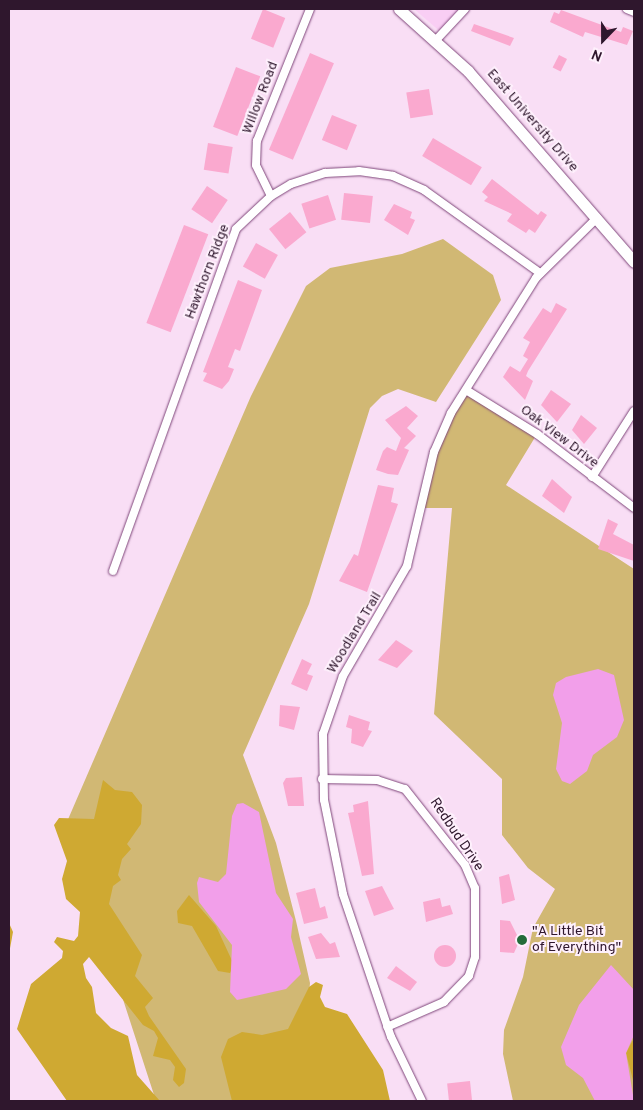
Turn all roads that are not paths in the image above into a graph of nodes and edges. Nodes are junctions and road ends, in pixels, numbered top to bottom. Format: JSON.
{"nodes":[{"id":1,"x":310,"y":9,"type":"edge"},
{"id":2,"x":399,"y":9,"type":"edge"},
{"id":3,"x":465,"y":9,"type":"edge"},
{"id":4,"x":627,"y":9,"type":"edge"},
{"id":5,"x":634,"y":12,"type":"edge"},
{"id":6,"x":437,"y":39,"type":"junction"},
{"id":7,"x":271,"y":196,"type":"junction"},
{"id":8,"x":597,"y":218,"type":"junction"},
{"id":9,"x":634,"y":262,"type":"edge"},
{"id":10,"x":540,"y":274,"type":"junction"},
{"id":11,"x":466,"y":390,"type":"junction"},
{"id":12,"x":634,"y":411,"type":"edge"},
{"id":13,"x":592,"y":477,"type":"junction"},
{"id":14,"x":634,"y":508,"type":"edge"},
{"id":15,"x":113,"y":571,"type":"dead end"},
{"id":16,"x":322,"y":779,"type":"junction"},
{"id":17,"x":388,"y":1027,"type":"junction"},
{"id":18,"x":422,"y":1101,"type":"edge"}],
"edges":[{"from":1,"to":7,"type":"street","name":"Willow Road"},
{"from":2,"to":6,"type":"main road","name":"East University Drive"},
{"from":3,"to":6,"type":"street"},
{"from":4,"to":5,"type":"street"},
{"from":6,"to":8,"type":"main road","name":"East University Drive"},
{"from":7,"to":10,"type":"street","name":"Hawthorn Ridge"},
{"from":7,"to":15,"type":"street","name":"Hawthorn Ridge"},
{"from":8,"to":9,"type":"main road","name":"East University Drive"},
{"from":8,"to":10,"type":"street","name":"Woodland Trail"},
{"from":10,"to":11,"type":"street","name":"Woodland Trail"},
{"from":11,"to":13,"type":"street","name":"Oak View Drive"},
{"from":11,"to":16,"type":"street","name":"Woodland Trail"},
{"from":12,"to":13,"type":"street"},
{"from":13,"to":14,"type":"street","name":"Oak View Drive"},
{"from":16,"to":17,"type":"street","name":"Woodland Trail"},
{"from":16,"to":17,"type":"street","name":"Redbud Drive"},
{"from":17,"to":18,"type":"street","name":"Woodland Trail"}]}
